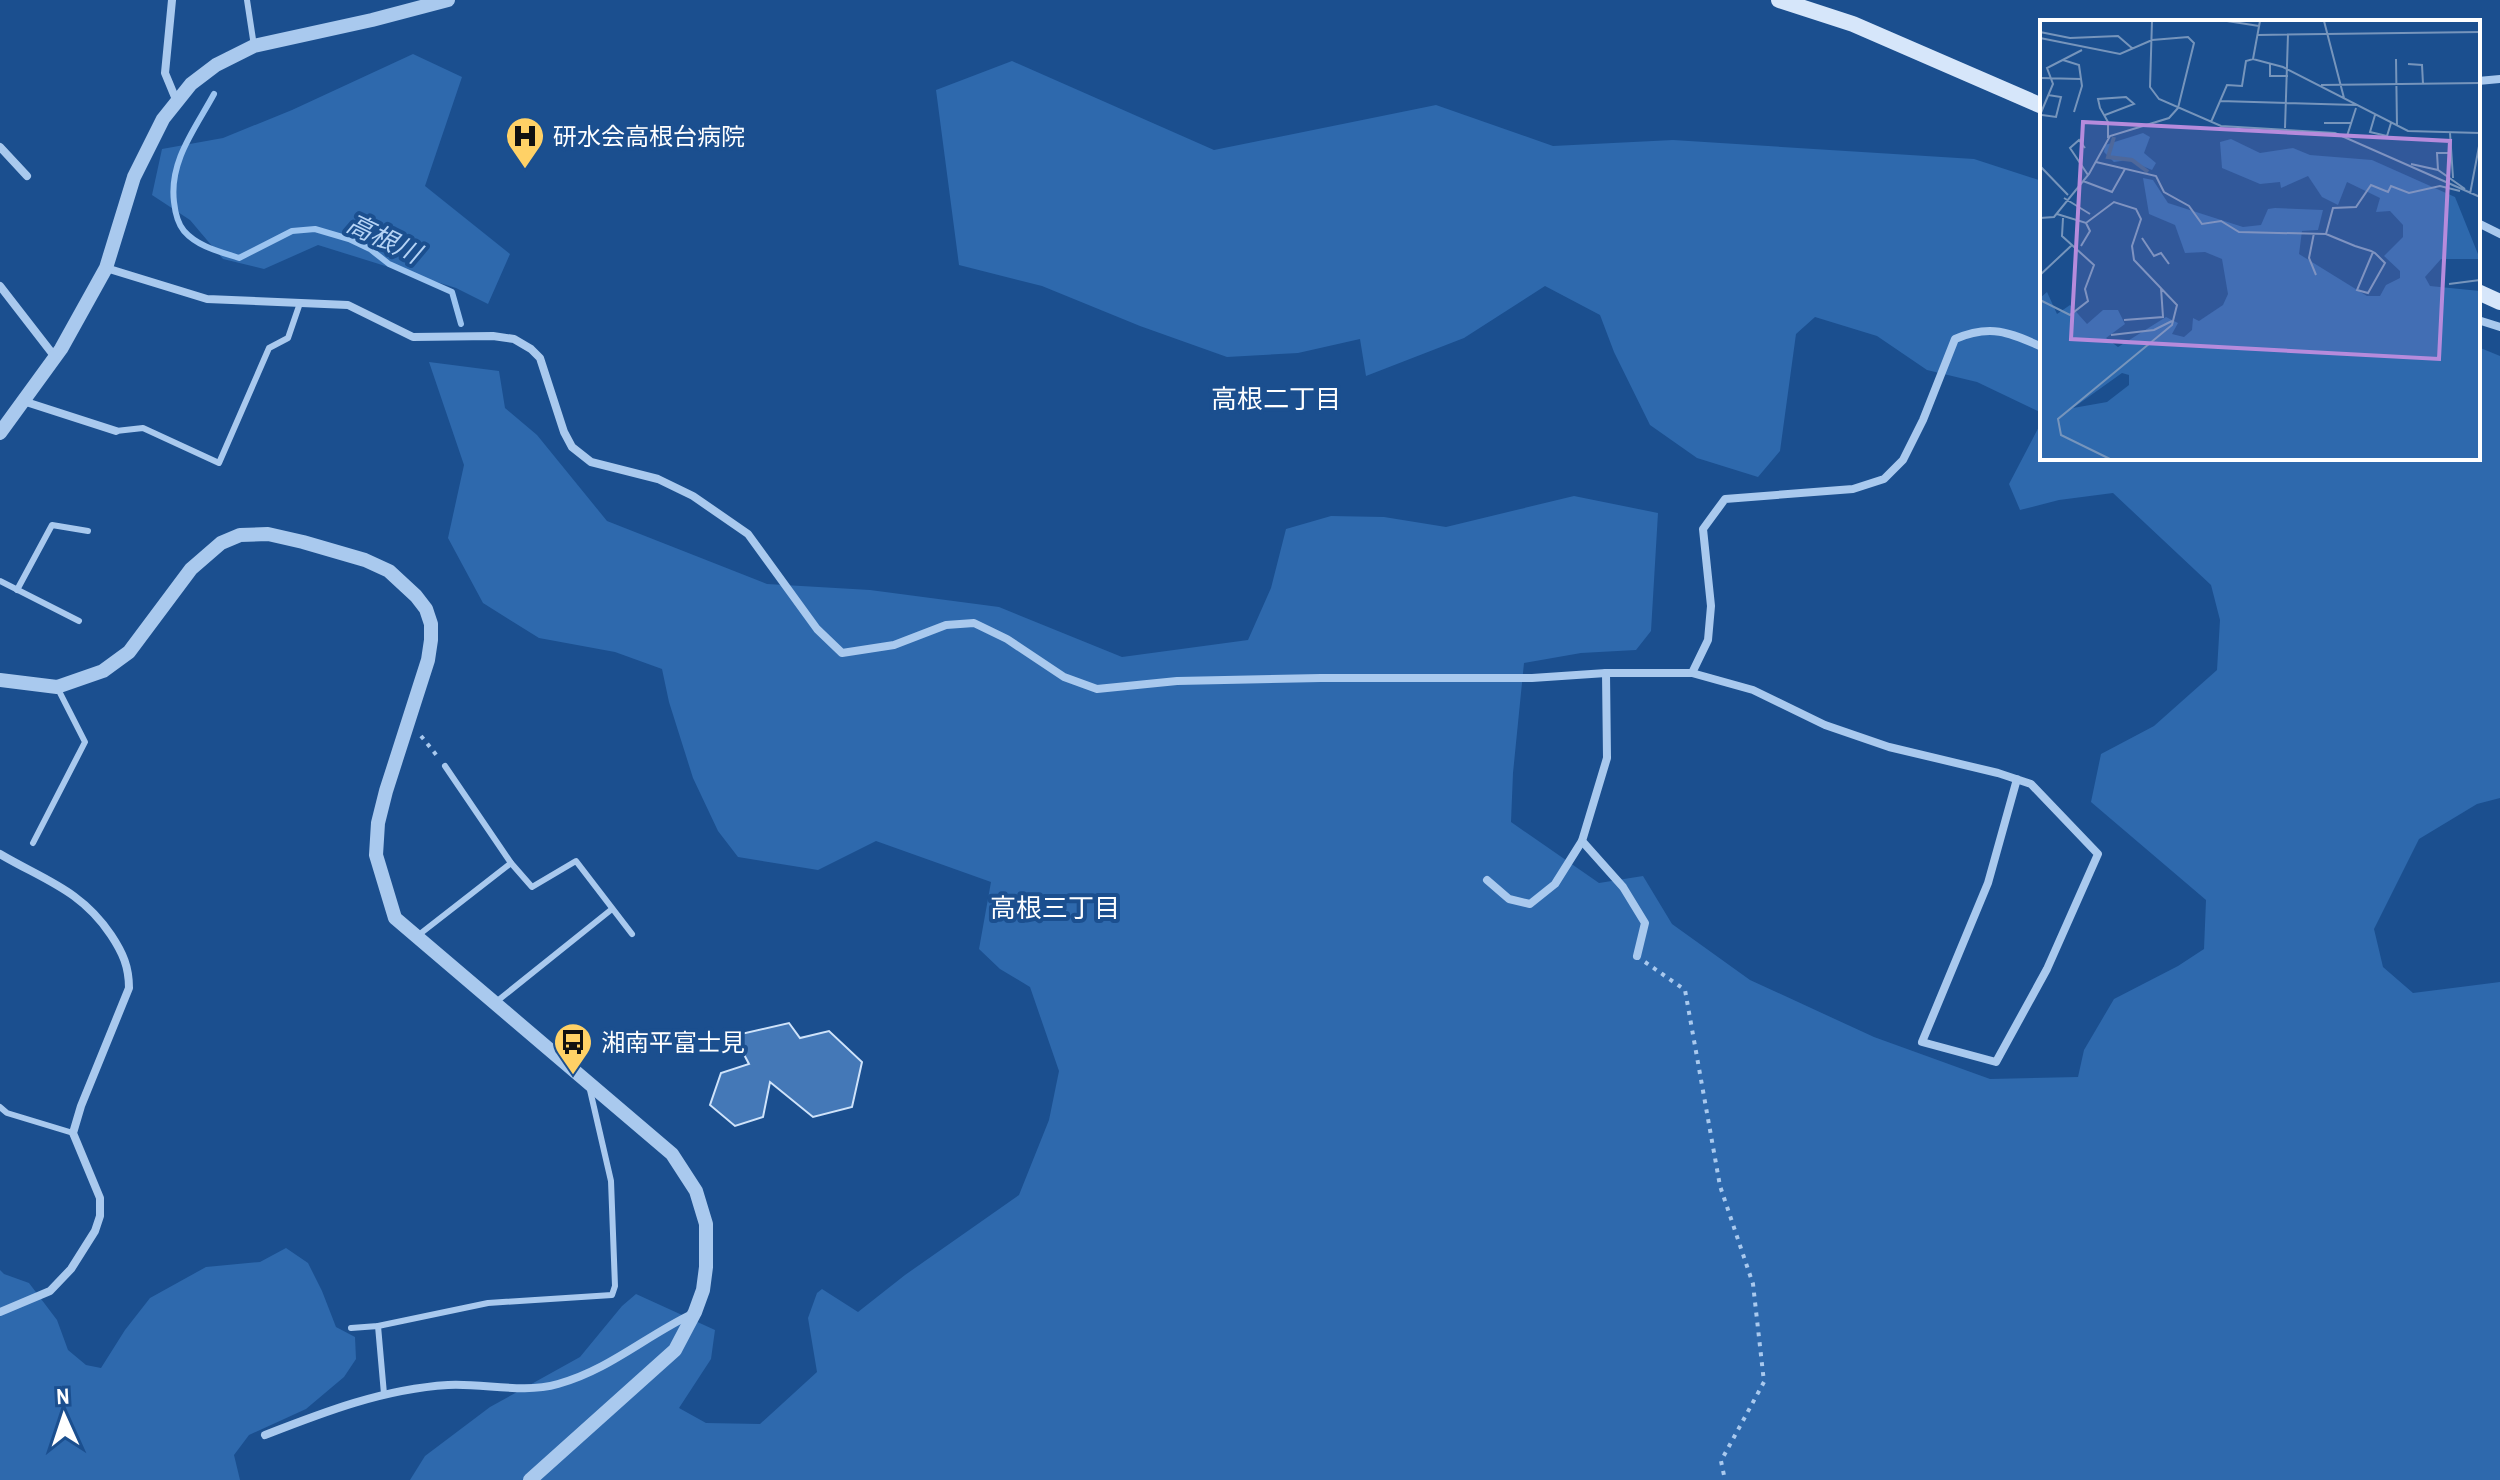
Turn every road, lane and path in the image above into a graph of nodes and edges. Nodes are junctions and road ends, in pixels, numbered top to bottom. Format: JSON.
{"nodes":[{"id":1,"x":172,"y":0,"type":"edge"},
{"id":2,"x":247,"y":0,"type":"edge"},
{"id":3,"x":448,"y":0,"type":"edge"},
{"id":4,"x":1779,"y":0,"type":"edge"},
{"id":5,"x":1798,"y":2,"type":"edge"},
{"id":6,"x":254,"y":46,"type":"junction"},
{"id":7,"x":2500,"y":79,"type":"edge"},
{"id":8,"x":2480,"y":81,"type":"edge"},
{"id":9,"x":177,"y":102,"type":"junction"},
{"id":10,"x":2040,"y":105,"type":"edge"},
{"id":11,"x":0,"y":147,"type":"edge"},
{"id":12,"x":27,"y":176,"type":"dead end"},
{"id":13,"x":2480,"y":224,"type":"edge"},
{"id":14,"x":2500,"y":234,"type":"edge"},
{"id":15,"x":106,"y":268,"type":"junction"},
{"id":16,"x":0,"y":286,"type":"edge"},
{"id":17,"x":2480,"y":293,"type":"edge"},
{"id":18,"x":2500,"y":302,"type":"edge"},
{"id":19,"x":300,"y":303,"type":"junction"},
{"id":20,"x":2480,"y":321,"type":"edge"},
{"id":21,"x":2500,"y":327,"type":"edge"},
{"id":22,"x":2040,"y":346,"type":"edge"},
{"id":23,"x":55,"y":357,"type":"junction"},
{"id":24,"x":23,"y":401,"type":"junction"},
{"id":25,"x":116,"y":431,"type":"joint"},
{"id":26,"x":0,"y":433,"type":"edge"},
{"id":27,"x":88,"y":531,"type":"dead end"},
{"id":28,"x":0,"y":581,"type":"edge"},
{"id":29,"x":17,"y":590,"type":"junction"},
{"id":30,"x":79,"y":621,"type":"dead end"},
{"id":31,"x":1606,"y":673,"type":"junction"},
{"id":32,"x":1692,"y":673,"type":"junction"},
{"id":33,"x":0,"y":680,"type":"edge"},
{"id":34,"x":57,"y":687,"type":"junction"},
{"id":35,"x":409,"y":722,"type":"junction"},
{"id":36,"x":445,"y":766,"type":"joint"},
{"id":37,"x":2017,"y":779,"type":"junction"},
{"id":38,"x":1582,"y":841,"type":"junction"},
{"id":39,"x":33,"y":843,"type":"dead end"},
{"id":40,"x":0,"y":854,"type":"edge"},
{"id":41,"x":511,"y":863,"type":"junction"},
{"id":42,"x":1487,"y":880,"type":"dead end"},
{"id":43,"x":612,"y":909,"type":"junction"},
{"id":44,"x":632,"y":934,"type":"dead end"},
{"id":45,"x":415,"y":937,"type":"junction"},
{"id":46,"x":1637,"y":956,"type":"joint"},
{"id":47,"x":494,"y":1004,"type":"junction"},
{"id":48,"x":588,"y":1082,"type":"junction"},
{"id":49,"x":0,"y":1107,"type":"edge"},
{"id":50,"x":73,"y":1133,"type":"junction"},
{"id":51,"x":0,"y":1312,"type":"edge"},
{"id":52,"x":695,"y":1312,"type":"junction"},
{"id":53,"x":378,"y":1326,"type":"junction"},
{"id":54,"x":351,"y":1328,"type":"dead end"},
{"id":55,"x":384,"y":1394,"type":"junction"},
{"id":56,"x":265,"y":1435,"type":"dead end"},
{"id":57,"x":530,"y":1480,"type":"edge"},
{"id":58,"x":1725,"y":1480,"type":"edge"}],
"edges":[{"from":1,"to":9,"type":"street"},
{"from":2,"to":6,"type":"lane"},
{"from":3,"to":6,"type":"street"},
{"from":4,"to":5,"type":"main road"},
{"from":5,"to":10,"type":"main road"},
{"from":6,"to":9,"type":"street"},
{"from":7,"to":8,"type":"street"},
{"from":9,"to":15,"type":"street"},
{"from":11,"to":12,"type":"street"},
{"from":13,"to":14,"type":"street"},
{"from":15,"to":19,"type":"street"},
{"from":15,"to":23,"type":"street"},
{"from":16,"to":23,"type":"street"},
{"from":17,"to":18,"type":"main road"},
{"from":19,"to":25,"type":"lane"},
{"from":19,"to":31,"type":"street"},
{"from":20,"to":21,"type":"street"},
{"from":22,"to":32,"type":"street"},
{"from":23,"to":24,"type":"street"},
{"from":24,"to":25,"type":"street"},
{"from":24,"to":26,"type":"street"},
{"from":27,"to":29,"type":"lane"},
{"from":28,"to":29,"type":"lane"},
{"from":29,"to":30,"type":"lane"},
{"from":31,"to":32,"type":"street"},
{"from":31,"to":38,"type":"street"},
{"from":32,"to":37,"type":"street"},
{"from":33,"to":34,"type":"street"},
{"from":34,"to":35,"type":"street"},
{"from":34,"to":39,"type":"lane"},
{"from":35,"to":36,"type":"path"},
{"from":35,"to":45,"type":"street"},
{"from":36,"to":41,"type":"lane"},
{"from":37,"to":37,"type":"street"},
{"from":38,"to":42,"type":"street"},
{"from":38,"to":46,"type":"street"},
{"from":40,"to":50,"type":"street"},
{"from":41,"to":43,"type":"lane"},
{"from":41,"to":45,"type":"lane"},
{"from":43,"to":44,"type":"lane"},
{"from":43,"to":47,"type":"lane"},
{"from":45,"to":47,"type":"street"},
{"from":46,"to":58,"type":"path"},
{"from":47,"to":48,"type":"street"},
{"from":48,"to":52,"type":"street"},
{"from":48,"to":53,"type":"lane"},
{"from":49,"to":50,"type":"lane"},
{"from":50,"to":51,"type":"street"},
{"from":52,"to":55,"type":"street"},
{"from":52,"to":57,"type":"street"},
{"from":53,"to":54,"type":"lane"},
{"from":53,"to":55,"type":"lane"},
{"from":55,"to":56,"type":"street"}]}
